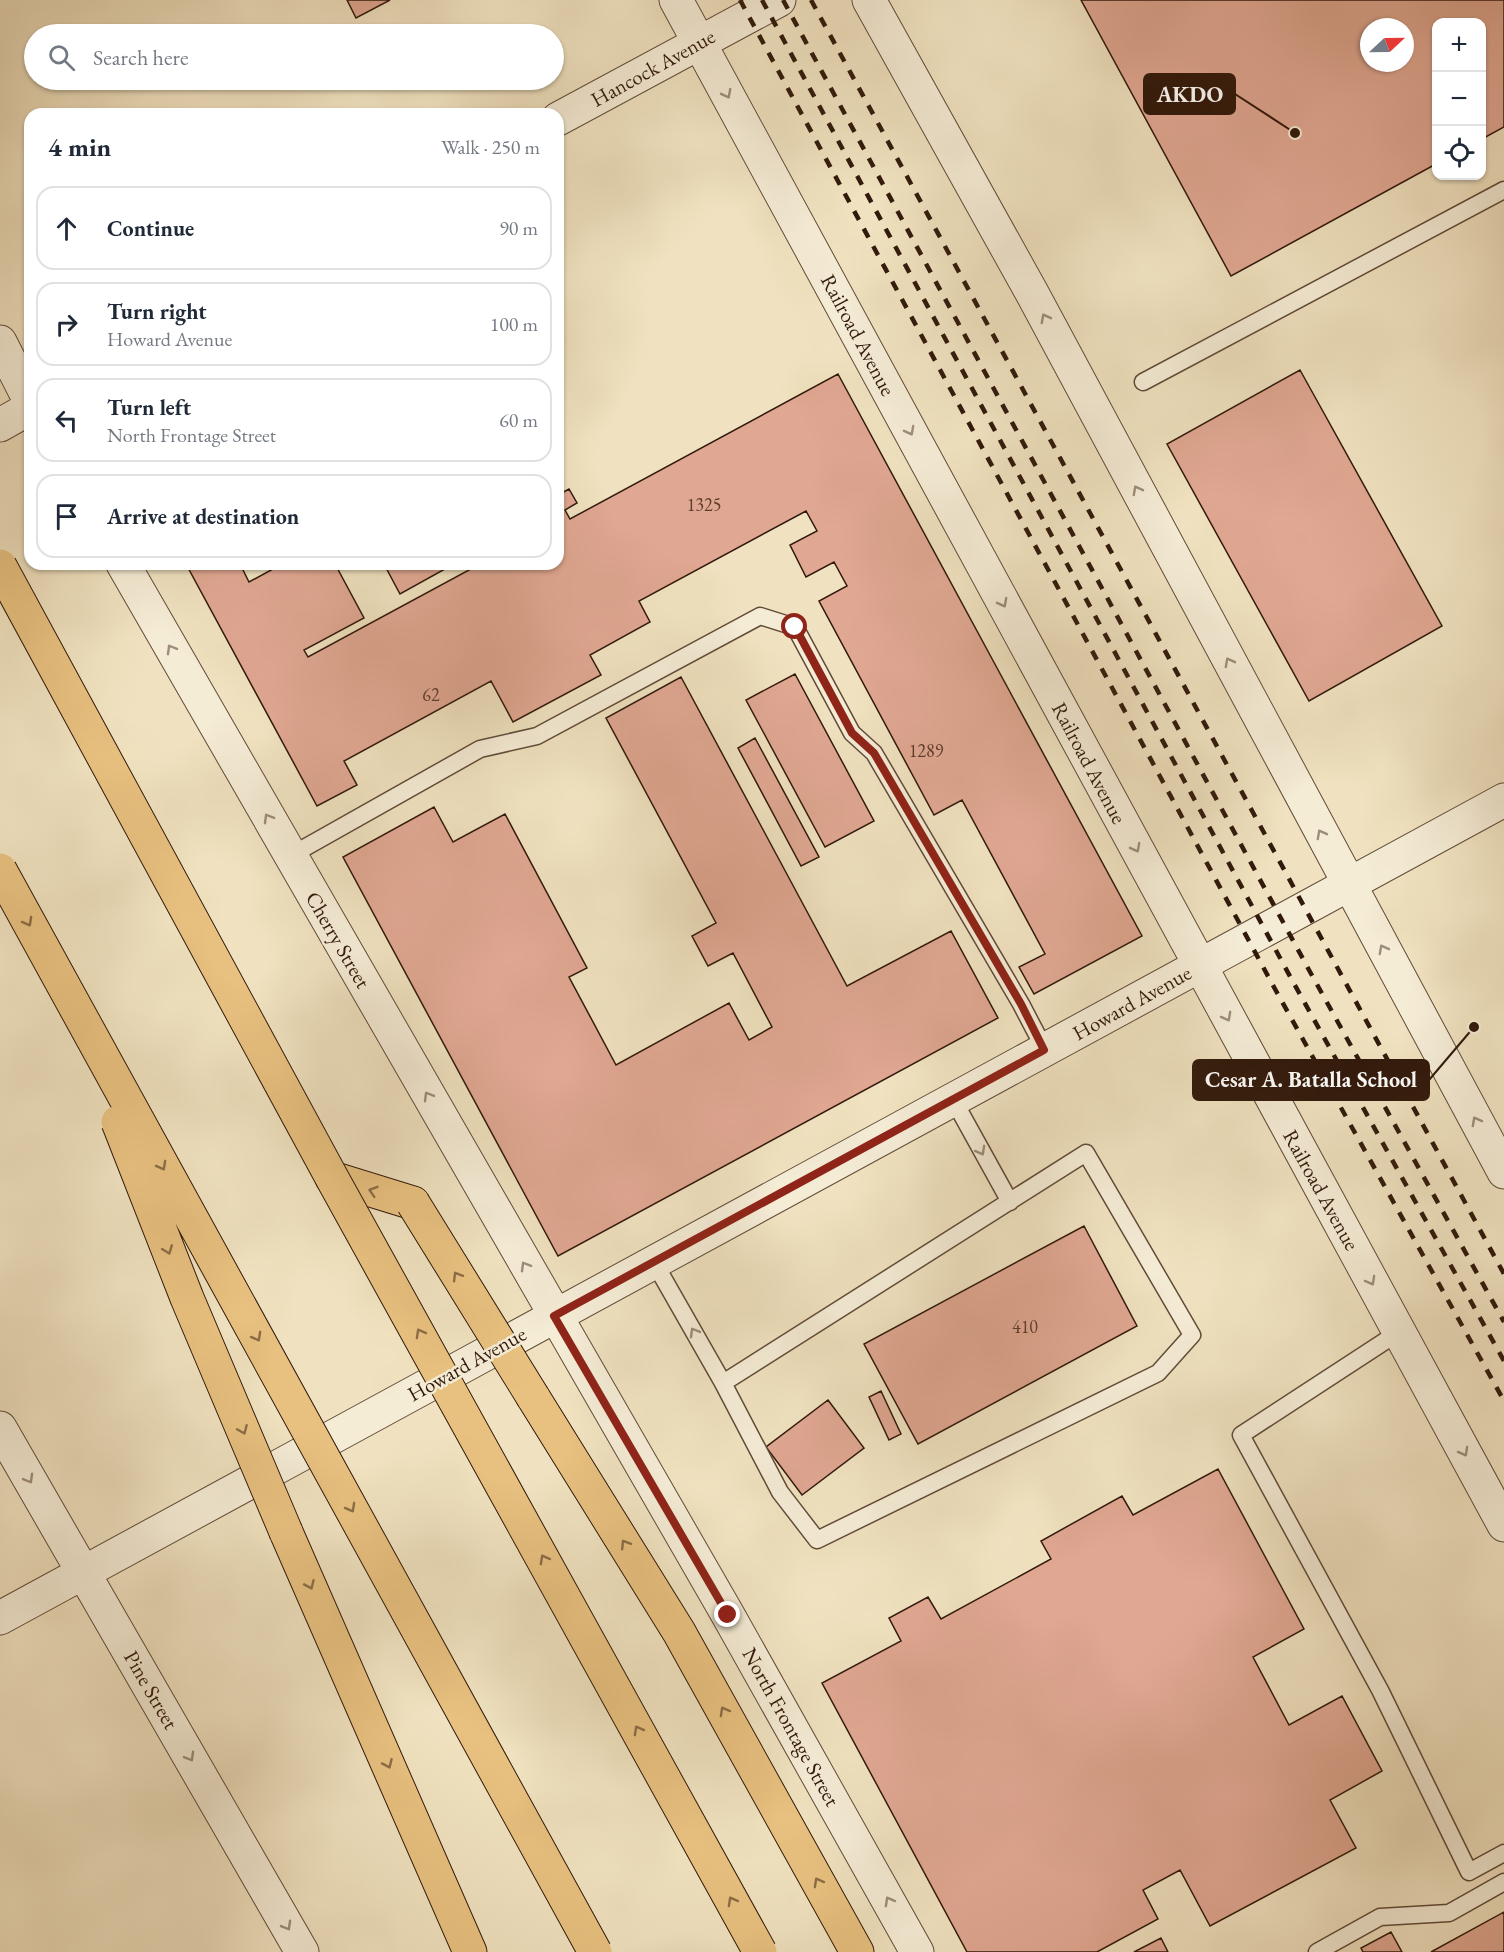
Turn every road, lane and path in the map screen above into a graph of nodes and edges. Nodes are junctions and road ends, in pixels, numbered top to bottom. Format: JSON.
{"nodes":[{"id":1,"x":676,"y":0,"type":"edge"},
{"id":2,"x":779,"y":0,"type":"edge"},
{"id":3,"x":869,"y":0,"type":"edge"},
{"id":4,"x":699,"y":42,"type":"junction"},
{"id":5,"x":564,"y":116,"type":"edge"},
{"id":6,"x":1504,"y":190,"type":"edge"},
{"id":7,"x":0,"y":342,"type":"edge"},
{"id":8,"x":1143,"y":382,"type":"dead end"},
{"id":9,"x":24,"y":389,"type":"edge"},
{"id":10,"x":24,"y":411,"type":"edge"},
{"id":11,"x":0,"y":425,"type":"edge"},
{"id":12,"x":0,"y":566,"type":"edge"},
{"id":13,"x":126,"y":570,"type":"edge"},
{"id":14,"x":1504,"y":800,"type":"edge"},
{"id":15,"x":290,"y":856,"type":"junction"},
{"id":16,"x":0,"y":870,"type":"edge"},
{"id":17,"x":1349,"y":886,"type":"junction"},
{"id":18,"x":1199,"y":966,"type":"junction"},
{"id":19,"x":71,"y":1000,"type":"junction"},
{"id":20,"x":1044,"y":1050,"type":"junction"},
{"id":21,"x":953,"y":1100,"type":"junction"},
{"id":22,"x":1504,"y":1172,"type":"edge"},
{"id":23,"x":332,"y":1178,"type":"junction"},
{"id":24,"x":1010,"y":1202,"type":"junction"},
{"id":25,"x":654,"y":1262,"type":"junction"},
{"id":26,"x":554,"y":1316,"type":"junction"},
{"id":27,"x":1399,"y":1332,"type":"junction"},
{"id":28,"x":723,"y":1383,"type":"junction"},
{"id":29,"x":0,"y":1428,"type":"edge"},
{"id":30,"x":1504,"y":1525,"type":"edge"},
{"id":31,"x":83,"y":1573,"type":"junction"},
{"id":32,"x":0,"y":1618,"type":"edge"},
{"id":33,"x":1504,"y":1852,"type":"edge"},
{"id":34,"x":1504,"y":1882,"type":"edge"},
{"id":35,"x":303,"y":1952,"type":"edge"},
{"id":36,"x":470,"y":1952,"type":"edge"},
{"id":37,"x":595,"y":1952,"type":"edge"},
{"id":38,"x":760,"y":1952,"type":"edge"},
{"id":39,"x":856,"y":1952,"type":"edge"},
{"id":40,"x":917,"y":1952,"type":"edge"},
{"id":41,"x":1317,"y":1952,"type":"edge"}],
"edges":[{"from":1,"to":4,"type":"street","name":"Railroad Avenue"},
{"from":2,"to":4,"type":"street","name":"Hancock Avenue"},
{"from":17,"to":3,"type":"street","one_way":true},
{"from":4,"to":5,"type":"street","name":"Hancock Avenue"},
{"from":4,"to":18,"type":"street","name":"Railroad Avenue","one_way":true},
{"from":6,"to":8,"type":"lane"},
{"from":7,"to":9,"type":"street"},
{"from":10,"to":11,"type":"street"},
{"from":12,"to":23,"type":"highway","bridge":true},
{"from":15,"to":13,"type":"street","name":"Cherry Street","one_way":true},
{"from":14,"to":17,"type":"street","name":"Howard Avenue"},
{"from":15,"to":20,"type":"lane"},
{"from":26,"to":15,"type":"street","name":"Cherry Street","one_way":true},
{"from":16,"to":19,"type":"highway","one_way":true,"bridge":true},
{"from":17,"to":18,"type":"street","name":"Howard Avenue"},
{"from":22,"to":17,"type":"street","one_way":true},
{"from":18,"to":20,"type":"street","name":"Howard Avenue"},
{"from":18,"to":27,"type":"street","name":"Railroad Avenue","one_way":true},
{"from":19,"to":36,"type":"highway","one_way":true,"bridge":true},
{"from":19,"to":37,"type":"highway","one_way":true,"bridge":true},
{"from":20,"to":21,"type":"street","name":"Howard Avenue"},
{"from":21,"to":24,"type":"lane","one_way":true},
{"from":21,"to":25,"type":"street","name":"Howard Avenue"},
{"from":38,"to":23,"type":"highway","one_way":true,"bridge":true},
{"from":39,"to":23,"type":"highway","one_way":true,"bridge":true},
{"from":24,"to":28,"type":"lane"},
{"from":24,"to":28,"type":"lane"},
{"from":25,"to":26,"type":"street","name":"Howard Avenue"},
{"from":28,"to":25,"type":"lane","one_way":true},
{"from":26,"to":31,"type":"street","name":"Howard Avenue"},
{"from":40,"to":26,"type":"street","name":"North Frontage Street","one_way":true},
{"from":27,"to":30,"type":"street","name":"Railroad Avenue","one_way":true},
{"from":27,"to":33,"type":"lane"},
{"from":29,"to":31,"type":"street","name":"Pine Street","one_way":true},
{"from":31,"to":32,"type":"street","name":"Howard Avenue"},
{"from":31,"to":35,"type":"street","name":"Pine Street","one_way":true},
{"from":34,"to":41,"type":"lane"}]}
